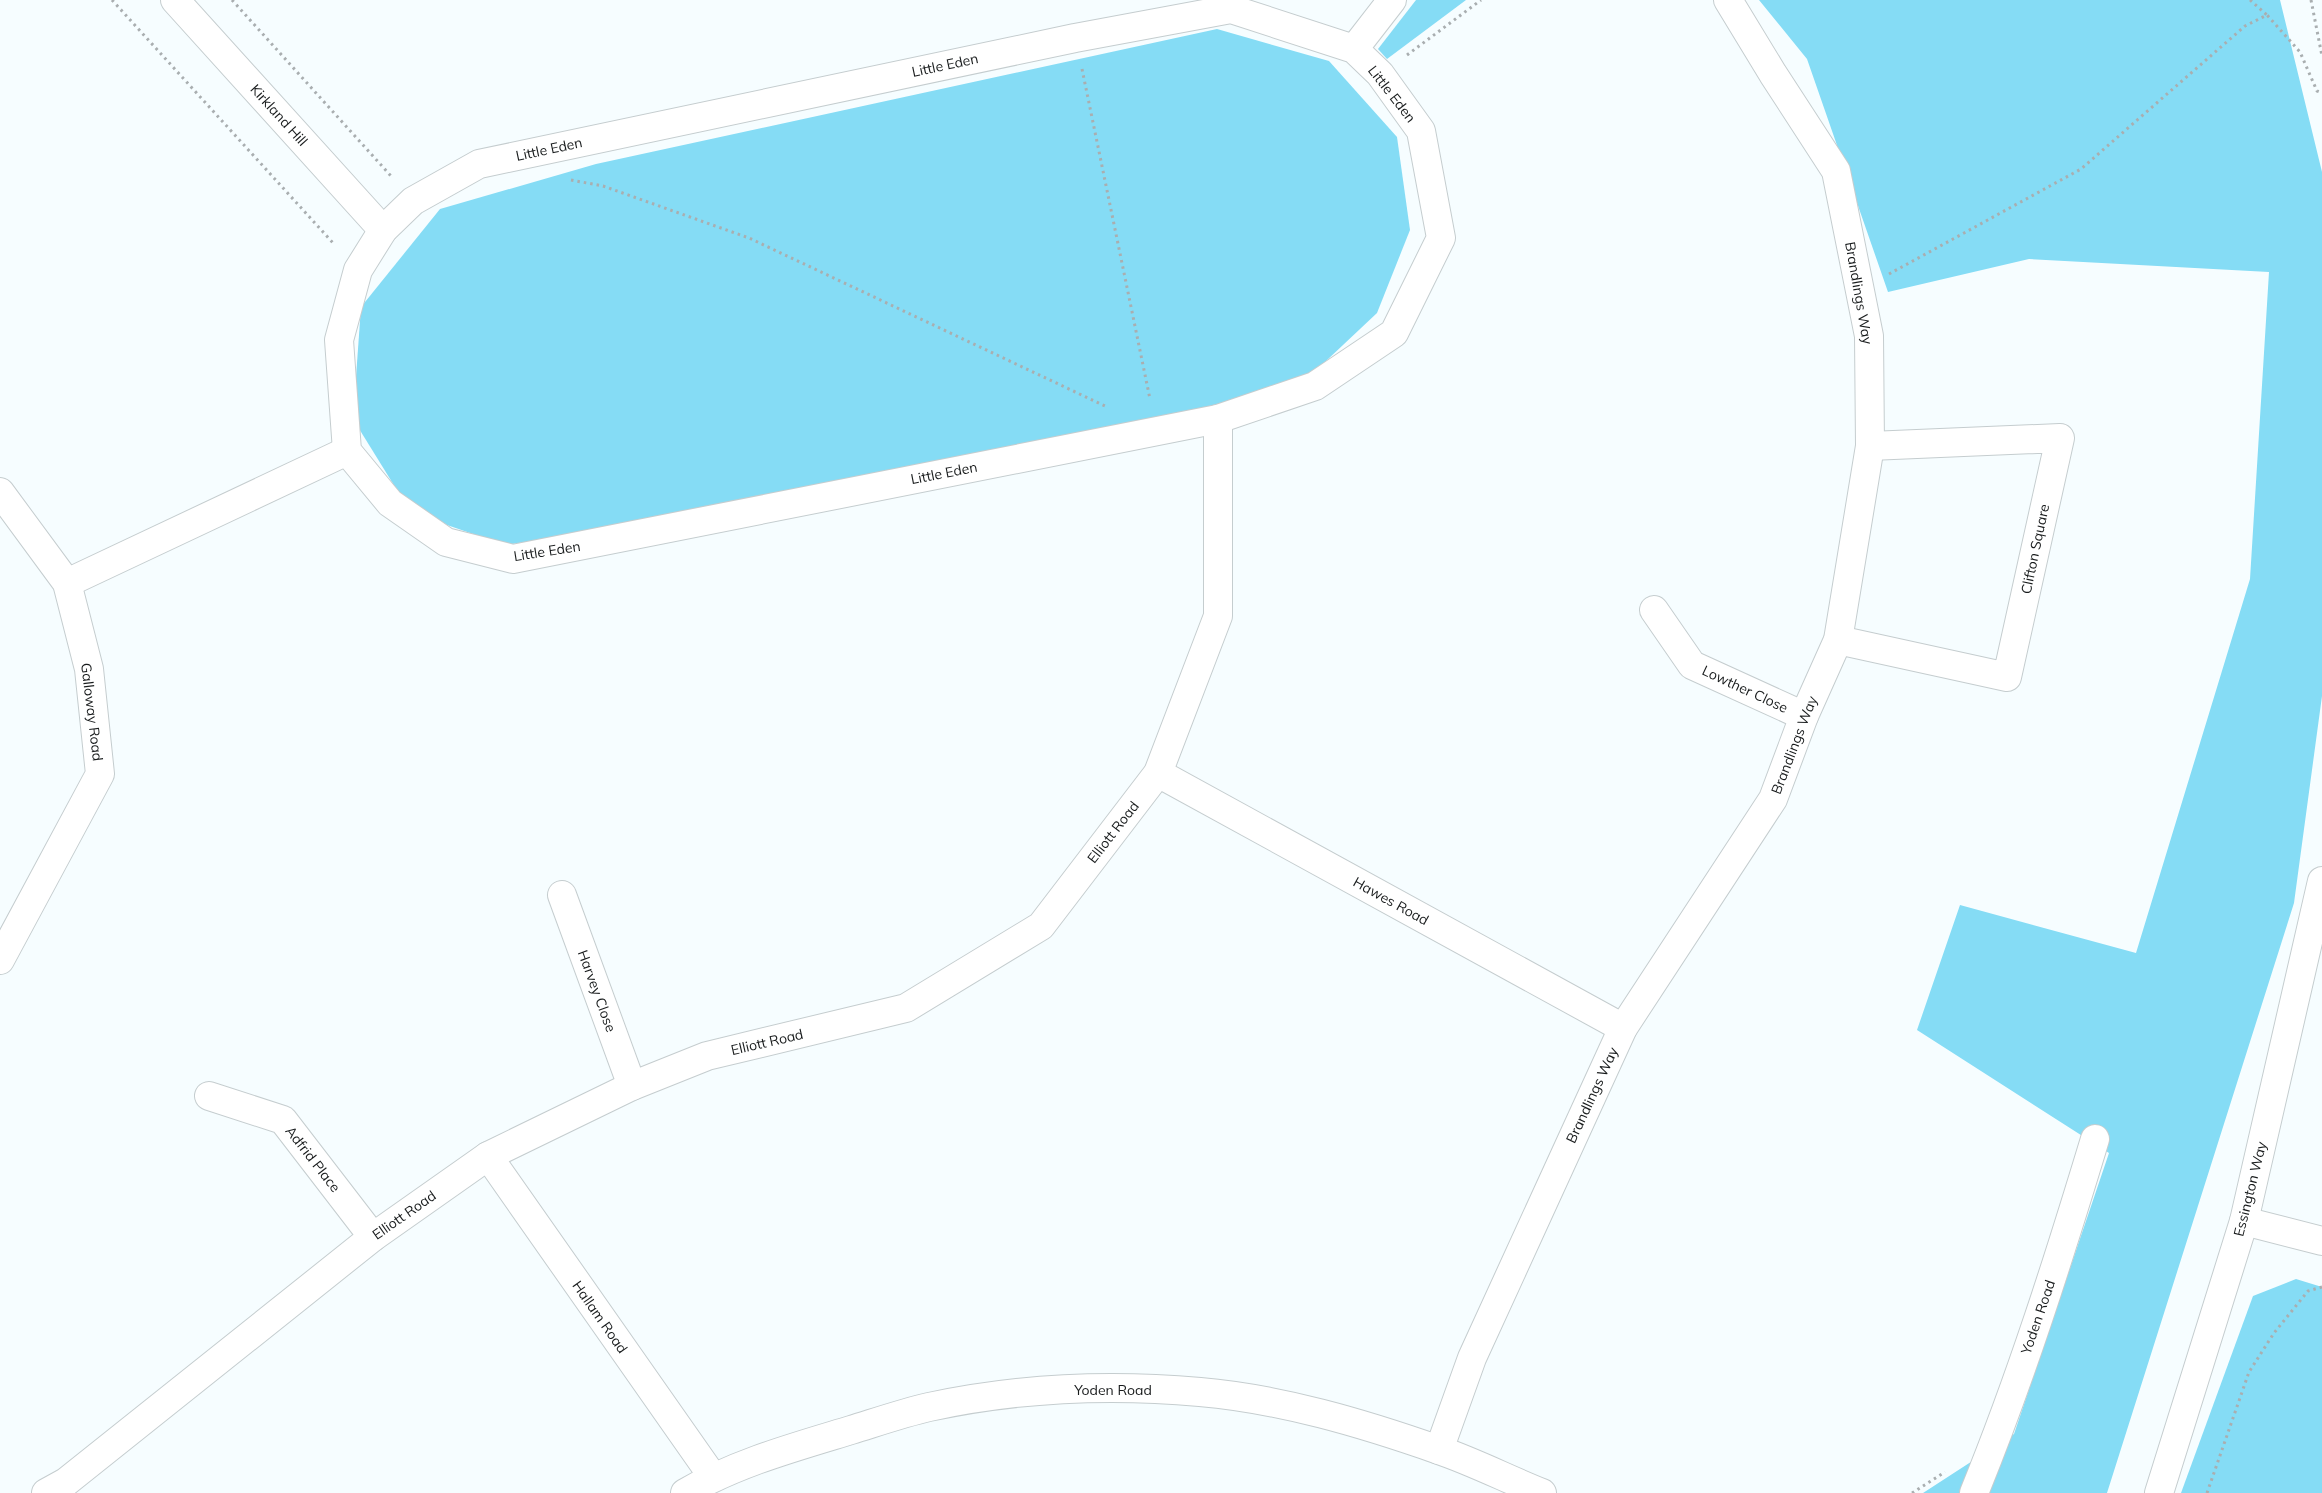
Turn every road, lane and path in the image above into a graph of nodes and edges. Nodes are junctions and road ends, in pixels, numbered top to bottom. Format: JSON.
{"nodes":[{"id":1,"x":112,"y":0,"type":"edge"},
{"id":2,"x":175,"y":0,"type":"edge"},
{"id":3,"x":232,"y":0,"type":"edge"},
{"id":4,"x":1392,"y":0,"type":"edge"},
{"id":5,"x":1482,"y":0,"type":"edge"},
{"id":6,"x":1728,"y":0,"type":"edge"},
{"id":7,"x":2250,"y":0,"type":"edge"},
{"id":8,"x":2311,"y":0,"type":"edge"},
{"id":9,"x":2267,"y":15,"type":"junction"},
{"id":10,"x":1075,"y":38,"type":"junction"},
{"id":11,"x":1354,"y":48,"type":"junction"},
{"id":12,"x":2322,"y":56,"type":"edge"},
{"id":13,"x":1380,"y":74,"type":"junction"},
{"id":14,"x":2322,"y":93,"type":"edge"},
{"id":15,"x":565,"y":179,"type":"dead end"},
{"id":16,"x":413,"y":201,"type":"junction"},
{"id":17,"x":383,"y":230,"type":"junction"},
{"id":18,"x":358,"y":270,"type":"junction"},
{"id":19,"x":1860,"y":290,"type":"junction"},
{"id":20,"x":1218,"y":419,"type":"junction"},
{"id":21,"x":1157,"y":430,"type":"junction"},
{"id":22,"x":1870,"y":446,"type":"junction"},
{"id":23,"x":347,"y":451,"type":"junction"},
{"id":24,"x":0,"y":492,"type":"edge"},
{"id":25,"x":67,"y":583,"type":"junction"},
{"id":26,"x":1654,"y":610,"type":"dead end"},
{"id":27,"x":1838,"y":640,"type":"junction"},
{"id":28,"x":1804,"y":716,"type":"junction"},
{"id":29,"x":1158,"y":773,"type":"junction"},
{"id":30,"x":2322,"y":881,"type":"edge"},
{"id":31,"x":562,"y":895,"type":"dead end"},
{"id":32,"x":0,"y":960,"type":"edge"},
{"id":33,"x":1623,"y":1028,"type":"junction"},
{"id":34,"x":632,"y":1086,"type":"junction"},
{"id":35,"x":209,"y":1096,"type":"dead end"},
{"id":36,"x":2095,"y":1139,"type":"dead end"},
{"id":37,"x":488,"y":1156,"type":"junction"},
{"id":38,"x":2244,"y":1221,"type":"junction"},
{"id":39,"x":373,"y":1237,"type":"junction"},
{"id":40,"x":2322,"y":1242,"type":"edge"},
{"id":41,"x":2322,"y":1286,"type":"edge"},
{"id":42,"x":1440,"y":1450,"type":"junction"},
{"id":43,"x":713,"y":1477,"type":"junction"},
{"id":44,"x":46,"y":1493,"type":"edge"},
{"id":45,"x":685,"y":1493,"type":"edge"},
{"id":46,"x":1542,"y":1493,"type":"edge"},
{"id":47,"x":1974,"y":1493,"type":"edge"},
{"id":48,"x":2159,"y":1493,"type":"edge"},
{"id":49,"x":2207,"y":1493,"type":"edge"}],
"edges":[{"from":1,"to":18,"type":"path"},
{"from":2,"to":17,"type":"street","name":"Kirkland Hill"},
{"from":3,"to":16,"type":"path"},
{"from":4,"to":11,"type":"street"},
{"from":5,"to":13,"type":"path"},
{"from":6,"to":19,"type":"street","name":"Brandlings Way"},
{"from":7,"to":9,"type":"path"},
{"from":8,"to":12,"type":"path"},
{"from":9,"to":14,"type":"path"},
{"from":9,"to":19,"type":"path"},
{"from":10,"to":11,"type":"street","name":"Little Eden"},
{"from":10,"to":16,"type":"street","name":"Little Eden"},
{"from":10,"to":21,"type":"path"},
{"from":11,"to":13,"type":"street","name":"Little Eden"},
{"from":13,"to":20,"type":"street","name":"Little Eden"},
{"from":15,"to":21,"type":"path"},
{"from":16,"to":17,"type":"street","name":"Little Eden"},
{"from":17,"to":18,"type":"street","name":"Little Eden"},
{"from":18,"to":23,"type":"street","name":"Little Eden"},
{"from":19,"to":22,"type":"street","name":"Brandlings Way"},
{"from":20,"to":21,"type":"street","name":"Little Eden"},
{"from":20,"to":29,"type":"street","name":"Elliott Road"},
{"from":21,"to":23,"type":"street","name":"Little Eden"},
{"from":22,"to":27,"type":"street","name":"Brandlings Way"},
{"from":22,"to":27,"type":"street","name":"Clifton Square"},
{"from":23,"to":25,"type":"street"},
{"from":24,"to":25,"type":"street","name":"Galloway Road"},
{"from":25,"to":32,"type":"street","name":"Galloway Road"},
{"from":26,"to":28,"type":"street","name":"Lowther Close"},
{"from":27,"to":28,"type":"street","name":"Brandlings Way"},
{"from":28,"to":33,"type":"street","name":"Brandlings Way"},
{"from":29,"to":33,"type":"street","name":"Hawes Road"},
{"from":29,"to":34,"type":"street","name":"Elliott Road"},
{"from":30,"to":38,"type":"street","name":"Essington Way"},
{"from":31,"to":34,"type":"street","name":"Harvey Close"},
{"from":33,"to":42,"type":"street","name":"Brandlings Way"},
{"from":34,"to":37,"type":"street","name":"Elliott Road"},
{"from":35,"to":39,"type":"street","name":"Adfrid Place"},
{"from":36,"to":47,"type":"street","name":"Yoden Road"},
{"from":37,"to":39,"type":"street","name":"Elliott Road"},
{"from":37,"to":43,"type":"street","name":"Hallam Road"},
{"from":38,"to":40,"type":"street"},
{"from":38,"to":48,"type":"street","name":"Essington Way"},
{"from":39,"to":44,"type":"street","name":"Elliott Road"},
{"from":41,"to":49,"type":"path"},
{"from":42,"to":43,"type":"street","name":"Yoden Road"},
{"from":42,"to":46,"type":"street","name":"Yoden Road"},
{"from":43,"to":45,"type":"street","name":"Yoden Road"}]}
